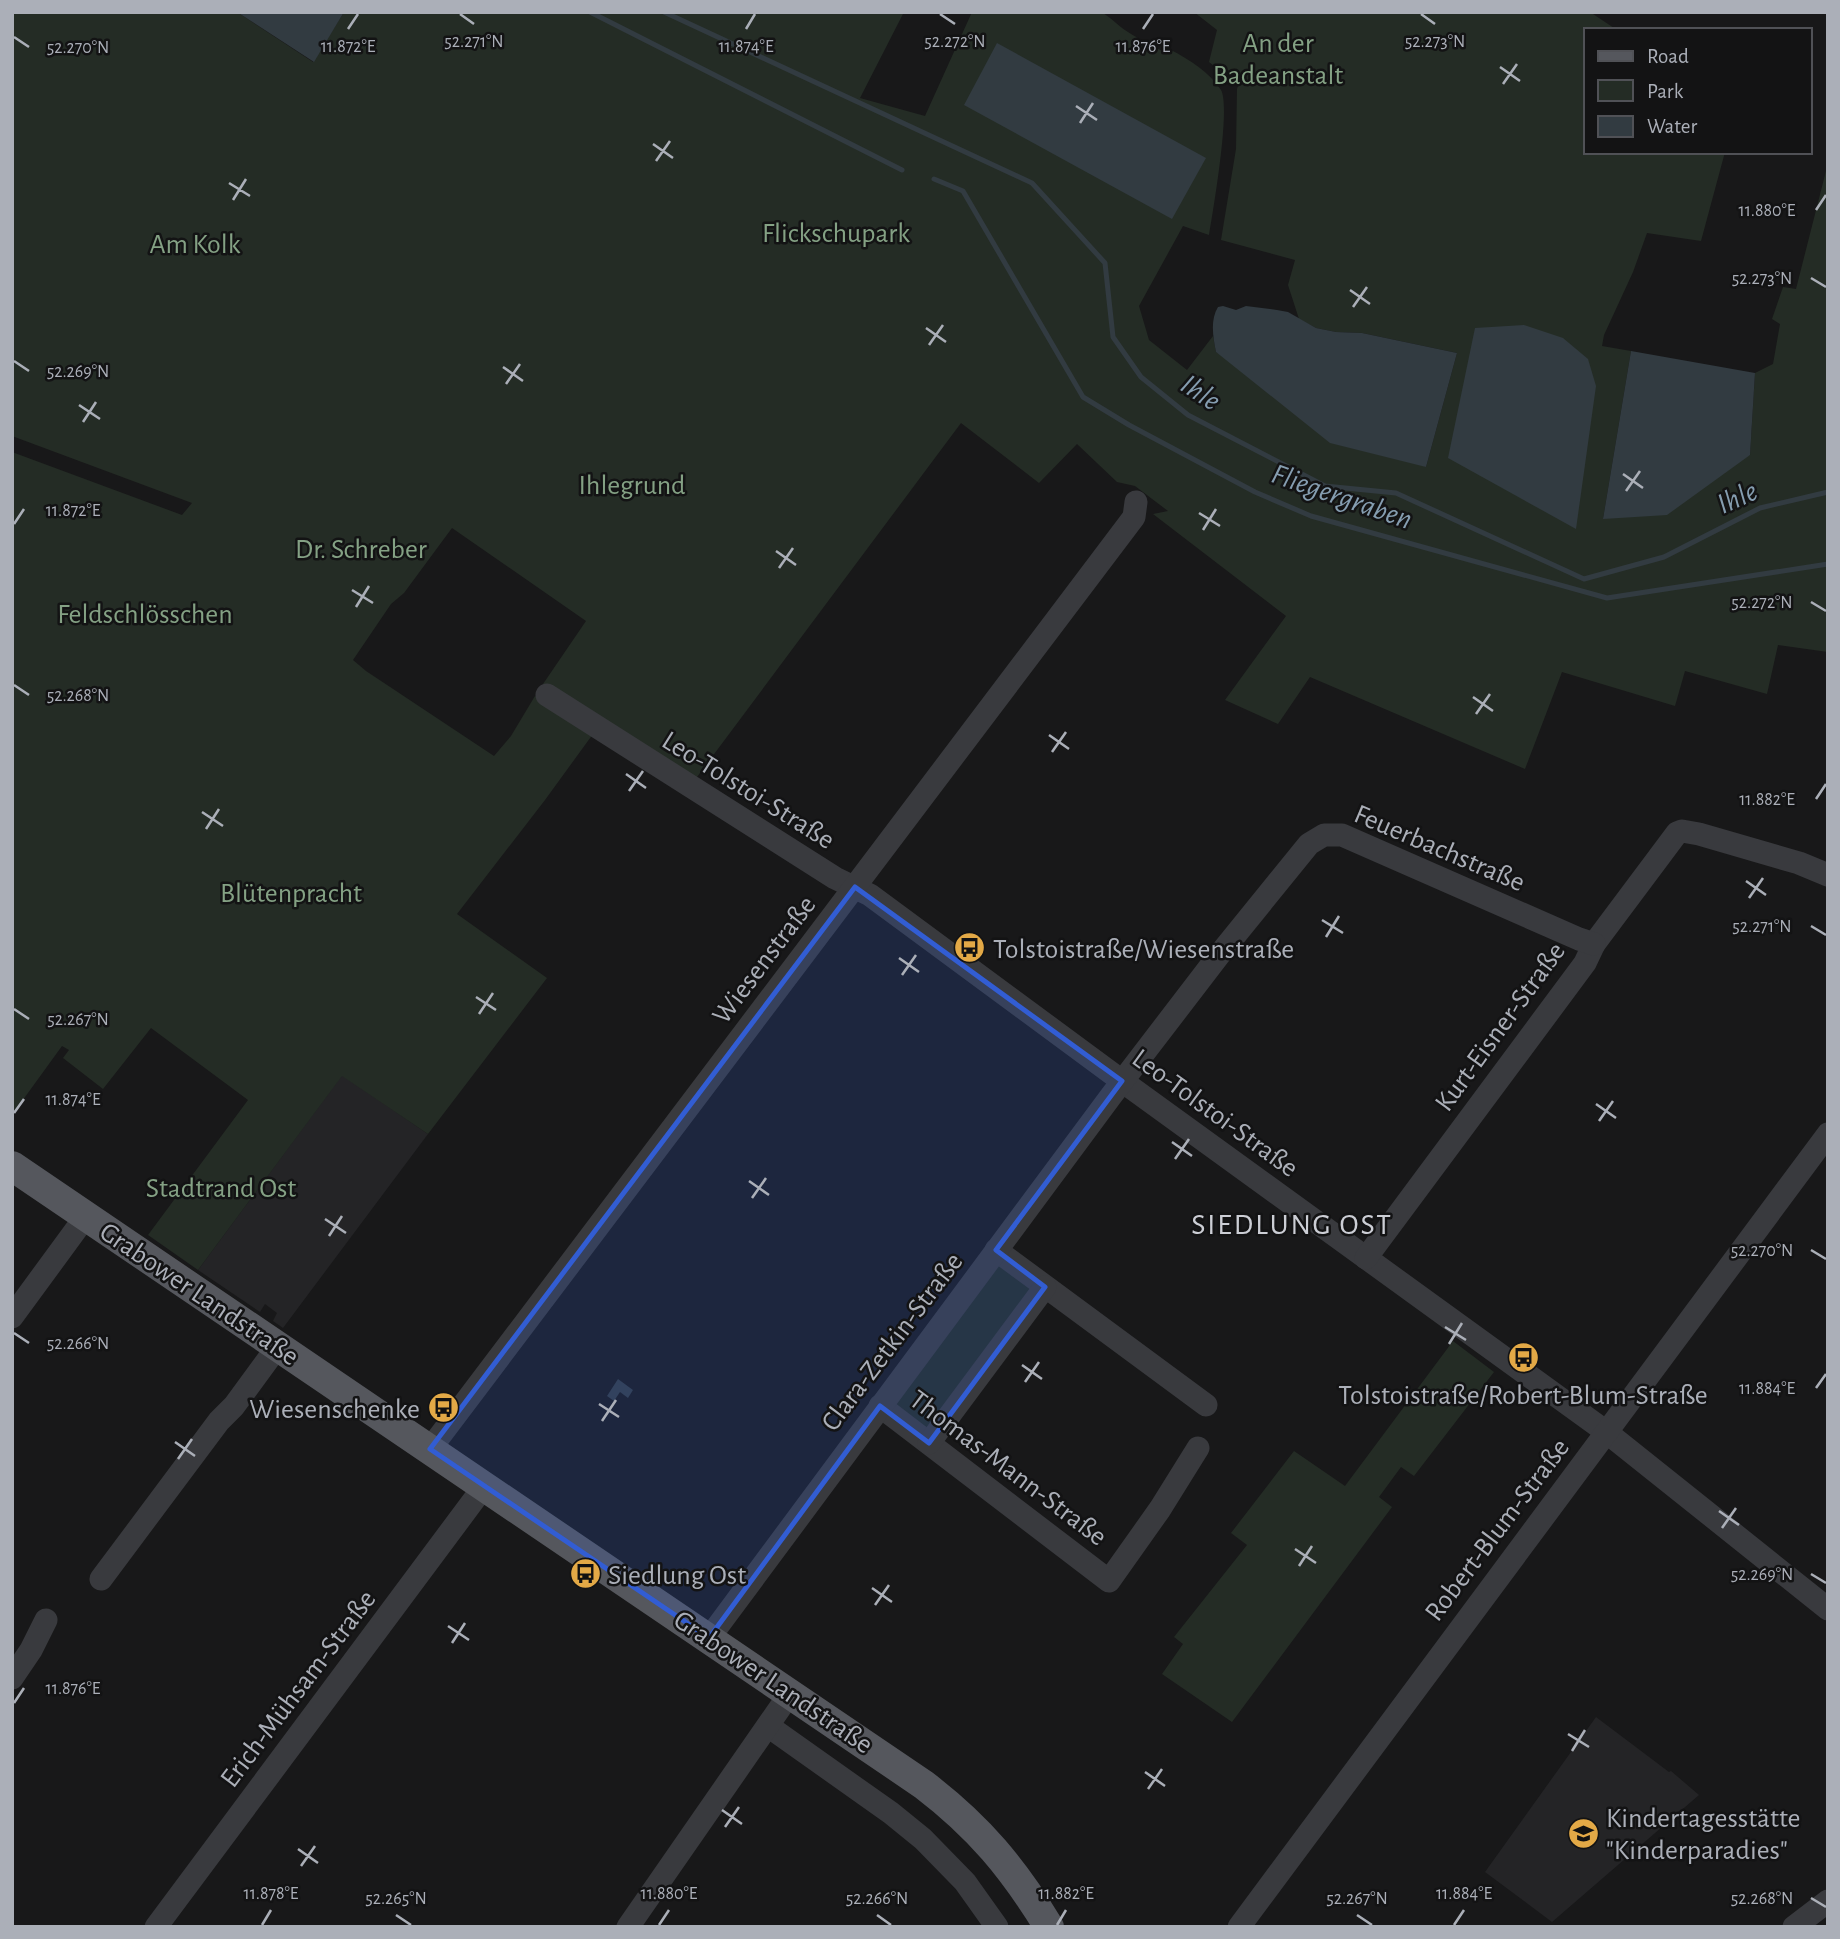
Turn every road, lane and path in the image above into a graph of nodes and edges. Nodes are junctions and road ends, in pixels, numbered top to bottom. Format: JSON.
{"nodes":[{"id":1,"x":1136,"y":502,"type":"dead end"},
{"id":2,"x":547,"y":695,"type":"dead end"},
{"id":3,"x":1828,"y":875,"type":"edge"},
{"id":4,"x":855,"y":887,"type":"junction"},
{"id":5,"x":1594,"y":944,"type":"junction"},
{"id":6,"x":1122,"y":1082,"type":"junction"},
{"id":7,"x":1828,"y":1134,"type":"edge"},
{"id":8,"x":12,"y":1166,"type":"edge"},
{"id":9,"x":86,"y":1216,"type":"junction"},
{"id":10,"x":996,"y":1250,"type":"junction"},
{"id":11,"x":1366,"y":1258,"type":"junction"},
{"id":12,"x":1045,"y":1287,"type":"junction"},
{"id":13,"x":12,"y":1317,"type":"edge"},
{"id":14,"x":278,"y":1346,"type":"junction"},
{"id":15,"x":1206,"y":1405,"type":"dead end"},
{"id":16,"x":880,"y":1406,"type":"junction"},
{"id":17,"x":1605,"y":1432,"type":"junction"},
{"id":18,"x":929,"y":1443,"type":"junction"},
{"id":19,"x":1198,"y":1448,"type":"dead end"},
{"id":20,"x":430,"y":1449,"type":"junction"},
{"id":21,"x":485,"y":1485,"type":"junction"},
{"id":22,"x":101,"y":1579,"type":"dead end"},
{"id":23,"x":1828,"y":1609,"type":"edge"},
{"id":24,"x":46,"y":1620,"type":"dead end"},
{"id":25,"x":709,"y":1638,"type":"junction"},
{"id":26,"x":12,"y":1678,"type":"edge"},
{"id":27,"x":790,"y":1692,"type":"junction"},
{"id":28,"x":768,"y":1726,"type":"junction"},
{"id":29,"x":1828,"y":1901,"type":"edge"},
{"id":30,"x":156,"y":1927,"type":"edge"},
{"id":31,"x":628,"y":1927,"type":"edge"},
{"id":32,"x":997,"y":1927,"type":"edge"},
{"id":33,"x":1049,"y":1927,"type":"edge"},
{"id":34,"x":1239,"y":1927,"type":"edge"},
{"id":35,"x":1794,"y":1927,"type":"edge"}],
"edges":[{"from":1,"to":4,"type":"street","name":"Wiesenstraße"},
{"from":2,"to":4,"type":"street","name":"Leo-Tolstoi-Straße"},
{"from":3,"to":5,"type":"street","name":"Kurt-Eisner-Straße"},
{"from":4,"to":6,"type":"street","name":"Leo-Tolstoi-Straße"},
{"from":4,"to":20,"type":"street","name":"Wiesenstraße"},
{"from":5,"to":6,"type":"street","name":"Feuerbachstraße"},
{"from":5,"to":11,"type":"street","name":"Kurt-Eisner-Straße"},
{"from":6,"to":10,"type":"street","name":"Clara-Zetkin-Straße"},
{"from":6,"to":11,"type":"street","name":"Leo-Tolstoi-Straße"},
{"from":7,"to":17,"type":"street","name":"Robert-Blum-Straße"},
{"from":8,"to":9,"type":"main road","name":"Grabower Landstraße"},
{"from":9,"to":13,"type":"street"},
{"from":9,"to":14,"type":"main road","name":"Grabower Landstraße"},
{"from":10,"to":12,"type":"street"},
{"from":10,"to":16,"type":"street","name":"Clara-Zetkin-Straße"},
{"from":11,"to":17,"type":"street","name":"Leo-Tolstoi-Straße"},
{"from":12,"to":15,"type":"street"},
{"from":12,"to":18,"type":"street"},
{"from":14,"to":20,"type":"main road","name":"Grabower Landstraße"},
{"from":14,"to":22,"type":"street"},
{"from":16,"to":18,"type":"street","name":"Thomas-Mann-Straße"},
{"from":16,"to":25,"type":"street","name":"Clara-Zetkin-Straße"},
{"from":17,"to":23,"type":"street","name":"Leo-Tolstoi-Straße"},
{"from":17,"to":34,"type":"street","name":"Robert-Blum-Straße"},
{"from":18,"to":19,"type":"street","name":"Thomas-Mann-Straße"},
{"from":20,"to":21,"type":"main road","name":"Grabower Landstraße"},
{"from":21,"to":25,"type":"main road","name":"Grabower Landstraße"},
{"from":21,"to":30,"type":"street","name":"Erich-Mühsam-Straße"},
{"from":24,"to":26,"type":"street"},
{"from":25,"to":27,"type":"main road","name":"Grabower Landstraße"},
{"from":27,"to":28,"type":"street"},
{"from":27,"to":33,"type":"main road","name":"Grabower Landstraße"},
{"from":28,"to":31,"type":"street"},
{"from":28,"to":32,"type":"street","name":"Grabower Landstraße"},
{"from":29,"to":35,"type":"street"}]}
